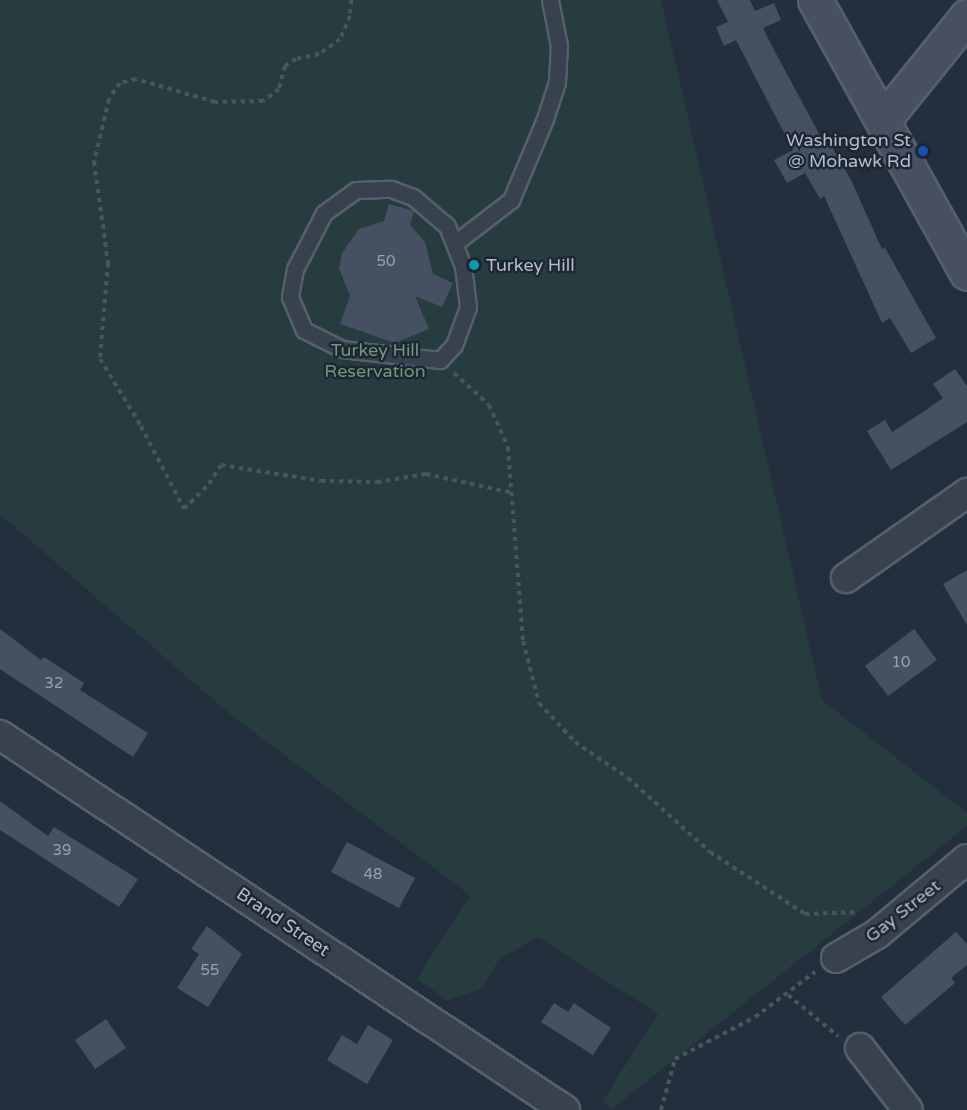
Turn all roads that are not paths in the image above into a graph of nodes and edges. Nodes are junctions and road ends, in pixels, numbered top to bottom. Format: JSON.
{"nodes":[{"id":1,"x":550,"y":0,"type":"edge"},
{"id":2,"x":815,"y":0,"type":"edge"},
{"id":3,"x":967,"y":16,"type":"edge"},
{"id":4,"x":884,"y":119,"type":"junction"},
{"id":5,"x":455,"y":243,"type":"junction"},
{"id":6,"x":967,"y":273,"type":"edge"},
{"id":7,"x":967,"y":493,"type":"edge"},
{"id":8,"x":846,"y":578,"type":"dead end"},
{"id":9,"x":0,"y":735,"type":"edge"},
{"id":10,"x":967,"y":859,"type":"edge"},
{"id":11,"x":836,"y":958,"type":"road end"},
{"id":12,"x":860,"y":1048,"type":"dead end"},
{"id":13,"x":565,"y":1110,"type":"edge"},
{"id":14,"x":908,"y":1110,"type":"edge"}],
"edges":[{"from":1,"to":5,"type":"lane"},
{"from":2,"to":4,"type":"street"},
{"from":3,"to":4,"type":"street"},
{"from":4,"to":6,"type":"street"},
{"from":5,"to":5,"type":"lane"},
{"from":7,"to":8,"type":"street"},
{"from":9,"to":13,"type":"street","name":"Brand Street"},
{"from":10,"to":11,"type":"street","name":"Gay Street"},
{"from":12,"to":14,"type":"street"}]}
